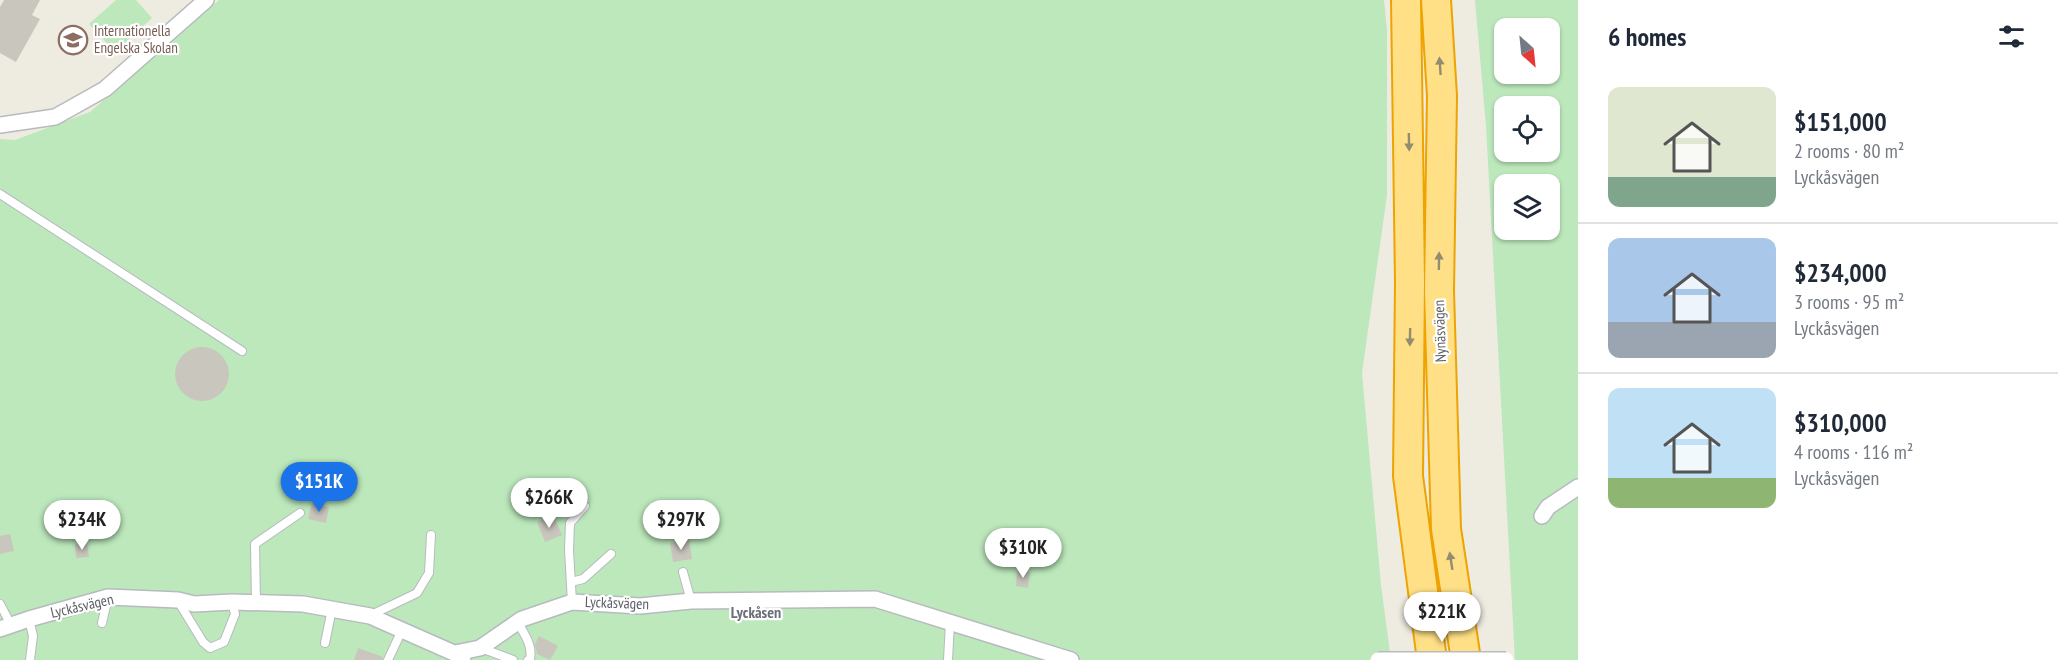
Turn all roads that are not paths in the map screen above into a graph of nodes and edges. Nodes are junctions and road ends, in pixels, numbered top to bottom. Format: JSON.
{"nodes":[{"id":1,"x":206,"y":0,"type":"edge"},
{"id":2,"x":1406,"y":0,"type":"edge"},
{"id":3,"x":1436,"y":0,"type":"edge"},
{"id":4,"x":0,"y":124,"type":"edge"},
{"id":5,"x":0,"y":194,"type":"edge"},
{"id":6,"x":242,"y":351,"type":"dead end"},
{"id":7,"x":1578,"y":487,"type":"edge"},
{"id":8,"x":585,"y":506,"type":"dead end"},
{"id":9,"x":300,"y":513,"type":"dead end"},
{"id":10,"x":1542,"y":516,"type":"dead end"},
{"id":11,"x":431,"y":535,"type":"dead end"},
{"id":12,"x":610,"y":554,"type":"dead end"},
{"id":13,"x":683,"y":572,"type":"dead end"},
{"id":14,"x":571,"y":582,"type":"junction"},
{"id":15,"x":108,"y":597,"type":"junction"},
{"id":16,"x":178,"y":600,"type":"junction"},
{"id":17,"x":692,"y":601,"type":"junction"},
{"id":18,"x":232,"y":602,"type":"junction"},
{"id":19,"x":572,"y":602,"type":"junction"},
{"id":20,"x":0,"y":603,"type":"edge"},
{"id":21,"x":256,"y":603,"type":"junction"},
{"id":22,"x":332,"y":609,"type":"junction"},
{"id":23,"x":370,"y":616,"type":"junction"},
{"id":24,"x":29,"y":619,"type":"junction"},
{"id":25,"x":517,"y":621,"type":"junction"},
{"id":26,"x":950,"y":622,"type":"junction"},
{"id":27,"x":102,"y":623,"type":"dead end"},
{"id":28,"x":5,"y":627,"type":"edge"},
{"id":29,"x":402,"y":630,"type":"junction"},
{"id":30,"x":325,"y":643,"type":"dead end"},
{"id":31,"x":480,"y":648,"type":"junction"},
{"id":32,"x":458,"y":658,"type":"edge"},
{"id":33,"x":30,"y":660,"type":"edge"},
{"id":34,"x":388,"y":660,"type":"edge"},
{"id":35,"x":513,"y":660,"type":"edge"},
{"id":36,"x":528,"y":660,"type":"edge"},
{"id":37,"x":948,"y":660,"type":"edge"},
{"id":38,"x":1071,"y":660,"type":"edge"},
{"id":39,"x":1372,"y":660,"type":"edge"},
{"id":40,"x":1378,"y":660,"type":"edge"},
{"id":41,"x":1432,"y":660,"type":"edge"},
{"id":42,"x":1466,"y":660,"type":"edge"},
{"id":43,"x":1507,"y":660,"type":"edge"}],
"edges":[{"from":1,"to":4,"type":"street"},
{"from":2,"to":41,"type":"highway","name":"Nynäsvägen","one_way":true},
{"from":42,"to":3,"type":"highway","name":"Nynäsvägen","one_way":true},
{"from":5,"to":6,"type":"lane"},
{"from":7,"to":10,"type":"street"},
{"from":8,"to":14,"type":"lane"},
{"from":9,"to":21,"type":"lane"},
{"from":11,"to":23,"type":"lane"},
{"from":12,"to":14,"type":"lane"},
{"from":13,"to":17,"type":"lane"},
{"from":14,"to":19,"type":"lane"},
{"from":15,"to":16,"type":"street","name":"Lyckåsvägen"},
{"from":15,"to":24,"type":"street","name":"Lyckåsvägen"},
{"from":15,"to":27,"type":"lane"},
{"from":16,"to":18,"type":"street","name":"Lyckåsvägen"},
{"from":16,"to":18,"type":"lane"},
{"from":17,"to":19,"type":"street","name":"Lyckåsvägen"},
{"from":17,"to":26,"type":"street","name":"Lyckåsvägen"},
{"from":18,"to":21,"type":"street","name":"Lyckåsvägen"},
{"from":19,"to":25,"type":"street","name":"Lyckåsvägen"},
{"from":20,"to":28,"type":"lane"},
{"from":21,"to":22,"type":"street","name":"Lyckåsvägen"},
{"from":22,"to":23,"type":"street","name":"Lyckåsvägen"},
{"from":22,"to":30,"type":"lane"},
{"from":23,"to":29,"type":"street","name":"Lyckåsvägen"},
{"from":24,"to":28,"type":"street","name":"Lyckåsvägen"},
{"from":24,"to":33,"type":"lane"},
{"from":25,"to":31,"type":"street","name":"Lyckåsvägen"},
{"from":25,"to":36,"type":"lane"},
{"from":26,"to":37,"type":"lane"},
{"from":26,"to":38,"type":"street","name":"Lyckåsvägen"},
{"from":29,"to":32,"type":"street","name":"Lyckåsvägen"},
{"from":29,"to":34,"type":"lane"},
{"from":31,"to":32,"type":"street","name":"Lyckåsvägen"},
{"from":31,"to":35,"type":"lane"},
{"from":39,"to":40,"type":"street"},
{"from":40,"to":43,"type":"street","bridge":true}]}
